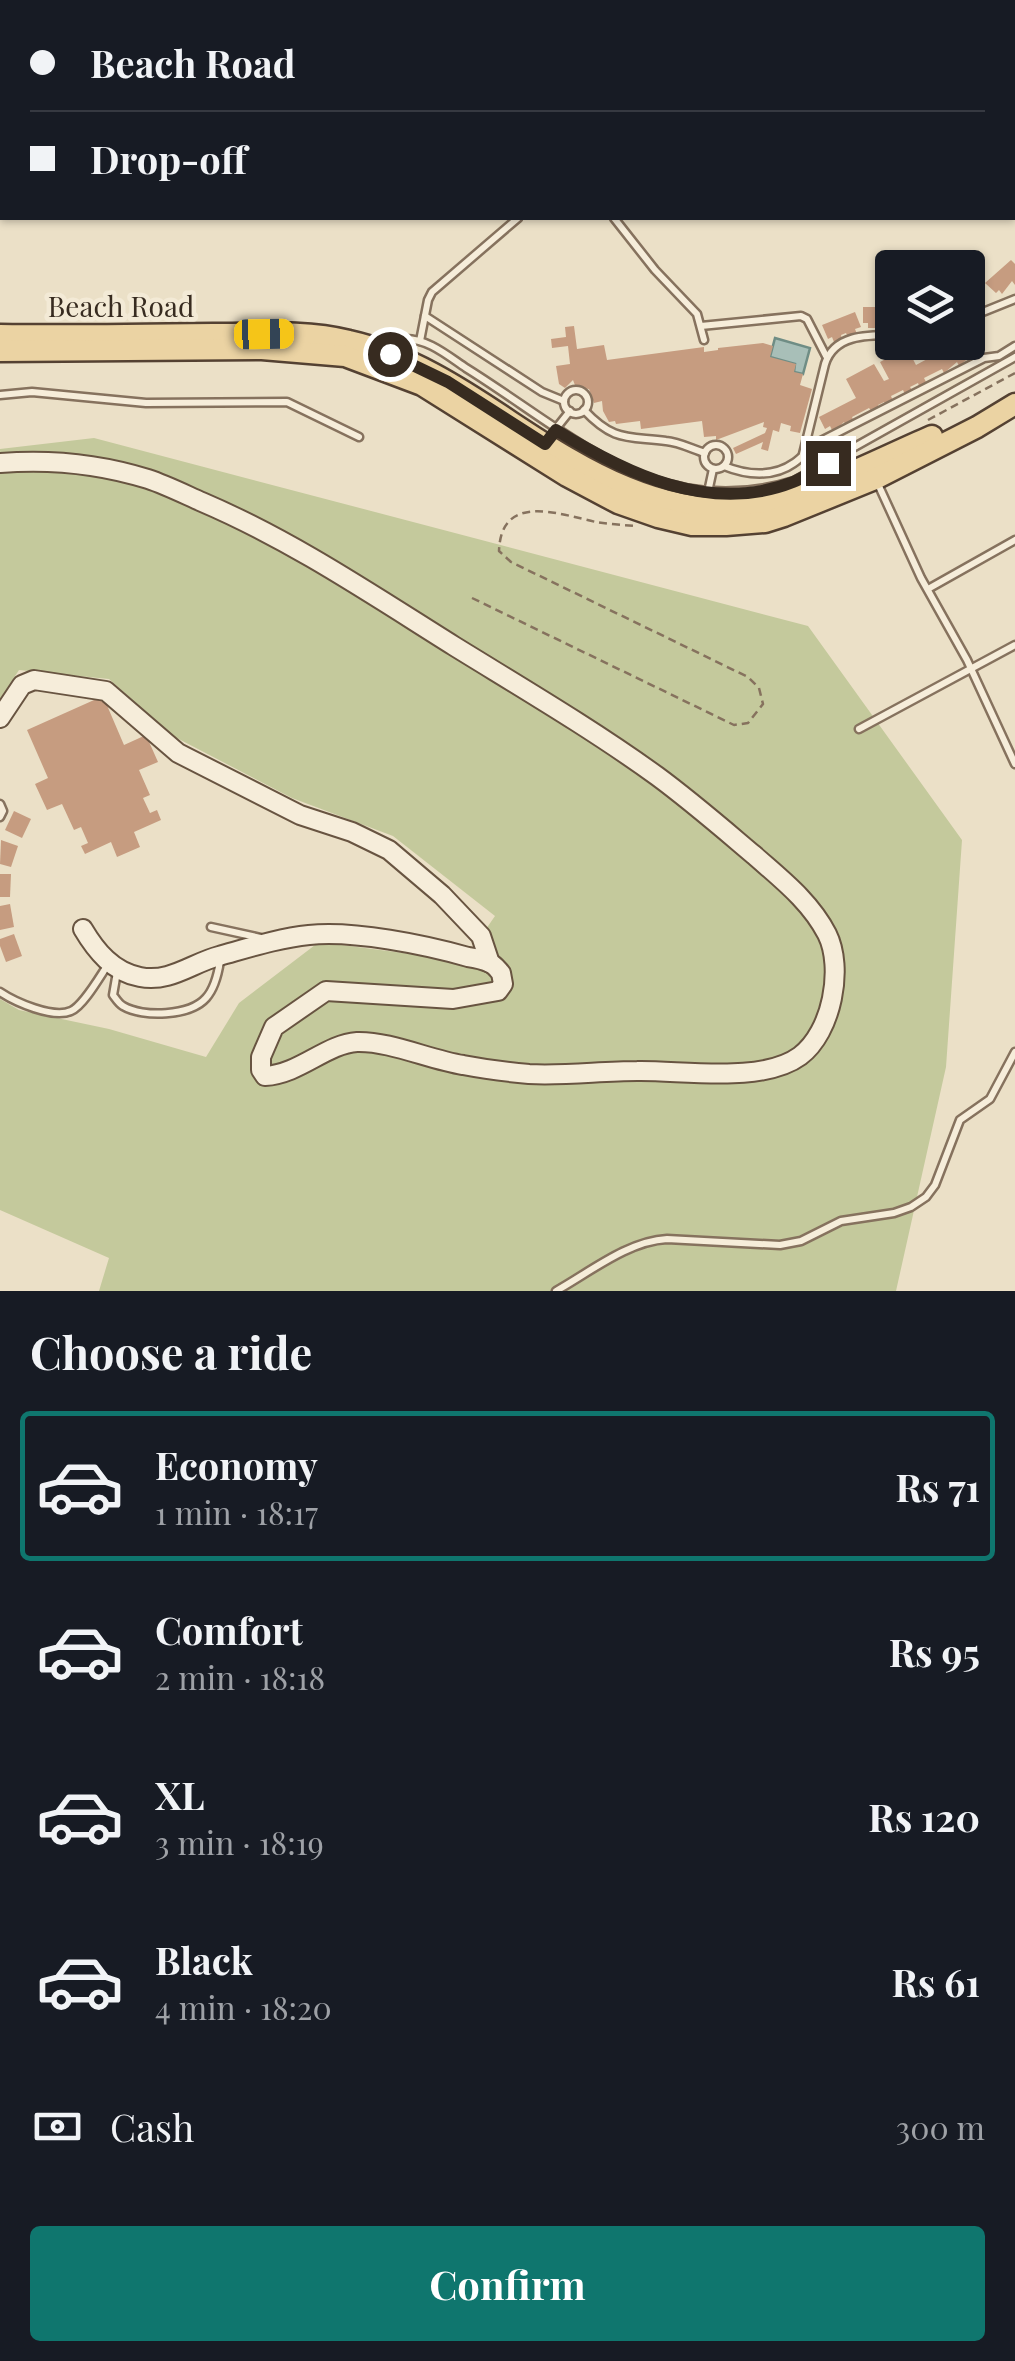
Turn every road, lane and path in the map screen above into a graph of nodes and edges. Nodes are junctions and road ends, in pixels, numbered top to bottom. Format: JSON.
{"nodes":[{"id":1,"x":516,"y":220,"type":"edge"},
{"id":2,"x":616,"y":220,"type":"edge"},
{"id":3,"x":1015,"y":299,"type":"edge"},
{"id":4,"x":985,"y":311,"type":"edge"},
{"id":5,"x":424,"y":316,"type":"junction"},
{"id":6,"x":701,"y":326,"type":"junction"},
{"id":7,"x":0,"y":335,"type":"edge"},
{"id":8,"x":875,"y":335,"type":"edge"},
{"id":9,"x":704,"y":340,"type":"dead end"},
{"id":10,"x":420,"y":341,"type":"junction"},
{"id":11,"x":1015,"y":346,"type":"edge"},
{"id":12,"x":0,"y":351,"type":"edge"},
{"id":13,"x":390,"y":354,"type":"junction"},
{"id":14,"x":827,"y":357,"type":"junction"},
{"id":15,"x":1015,"y":357,"type":"edge"},
{"id":16,"x":1015,"y":389,"type":"edge"},
{"id":17,"x":0,"y":396,"type":"edge"},
{"id":18,"x":564,"y":401,"type":"junction"},
{"id":19,"x":1015,"y":404,"type":"edge"},
{"id":20,"x":584,"y":410,"type":"junction"},
{"id":21,"x":570,"y":411,"type":"junction"},
{"id":22,"x":509,"y":430,"type":"junction"},
{"id":23,"x":359,"y":437,"type":"dead end"},
{"id":24,"x":550,"y":437,"type":"junction"},
{"id":25,"x":705,"y":453,"type":"junction"},
{"id":26,"x":802,"y":455,"type":"junction"},
{"id":27,"x":0,"y":464,"type":"edge"},
{"id":28,"x":724,"y":466,"type":"junction"},
{"id":29,"x":713,"y":469,"type":"junction"},
{"id":30,"x":875,"y":479,"type":"junction"},
{"id":31,"x":707,"y":500,"type":"junction"},
{"id":32,"x":644,"y":527,"type":"dead end"},
{"id":33,"x":1015,"y":540,"type":"edge"},
{"id":34,"x":928,"y":589,"type":"junction"},
{"id":35,"x":472,"y":598,"type":"dead end"},
{"id":36,"x":1015,"y":645,"type":"edge"},
{"id":37,"x":970,"y":669,"type":"junction"},
{"id":38,"x":0,"y":718,"type":"edge"},
{"id":39,"x":859,"y":730,"type":"dead end"},
{"id":40,"x":1015,"y":764,"type":"edge"},
{"id":41,"x":0,"y":804,"type":"edge"},
{"id":42,"x":0,"y":817,"type":"edge"},
{"id":43,"x":211,"y":927,"type":"dead end"},
{"id":44,"x":83,"y":929,"type":"dead end"},
{"id":45,"x":277,"y":942,"type":"junction"},
{"id":46,"x":222,"y":955,"type":"junction"},
{"id":47,"x":490,"y":963,"type":"junction"},
{"id":48,"x":113,"y":966,"type":"junction"},
{"id":49,"x":0,"y":992,"type":"edge"},
{"id":50,"x":1015,"y":1052,"type":"edge"},
{"id":51,"x":556,"y":1291,"type":"edge"}],
"edges":[{"from":1,"to":5,"type":"lane"},
{"from":2,"to":6,"type":"lane"},
{"from":3,"to":4,"type":"lane"},
{"from":5,"to":10,"type":"lane"},
{"from":5,"to":18,"type":"lane"},
{"from":6,"to":9,"type":"lane"},
{"from":6,"to":14,"type":"lane"},
{"from":7,"to":13,"type":"main road","name":"Beach Road"},
{"from":8,"to":14,"type":"lane"},
{"from":10,"to":13,"type":"lane"},
{"from":10,"to":24,"type":"lane"},
{"from":11,"to":26,"type":"lane"},
{"from":12,"to":22,"type":"main road"},
{"from":13,"to":22,"type":"main road","name":"Beach Road"},
{"from":14,"to":26,"type":"lane"},
{"from":15,"to":31,"type":"lane"},
{"from":16,"to":31,"type":"main road","name":"Beach Road"},
{"from":17,"to":23,"type":"lane"},
{"from":18,"to":20,"type":"lane"},
{"from":18,"to":21,"type":"lane"},
{"from":19,"to":30,"type":"main road"},
{"from":20,"to":21,"type":"lane"},
{"from":20,"to":25,"type":"lane"},
{"from":21,"to":24,"type":"lane"},
{"from":22,"to":24,"type":"main road","name":"Beach Road"},
{"from":22,"to":30,"type":"main road"},
{"from":24,"to":31,"type":"main road","name":"Beach Road"},
{"from":25,"to":28,"type":"lane"},
{"from":25,"to":29,"type":"lane"},
{"from":26,"to":28,"type":"lane"},
{"from":27,"to":47,"type":"street"},
{"from":28,"to":29,"type":"lane"},
{"from":29,"to":31,"type":"lane"},
{"from":30,"to":34,"type":"lane"},
{"from":32,"to":35,"type":"path"},
{"from":33,"to":34,"type":"lane"},
{"from":34,"to":37,"type":"lane"},
{"from":36,"to":37,"type":"lane"},
{"from":37,"to":39,"type":"lane"},
{"from":37,"to":40,"type":"lane"},
{"from":38,"to":47,"type":"street"},
{"from":41,"to":42,"type":"lane"},
{"from":43,"to":45,"type":"lane"},
{"from":44,"to":48,"type":"street"},
{"from":45,"to":46,"type":"street"},
{"from":45,"to":47,"type":"street"},
{"from":46,"to":48,"type":"street"},
{"from":46,"to":48,"type":"lane"},
{"from":48,"to":49,"type":"lane"},
{"from":50,"to":51,"type":"lane"}]}
